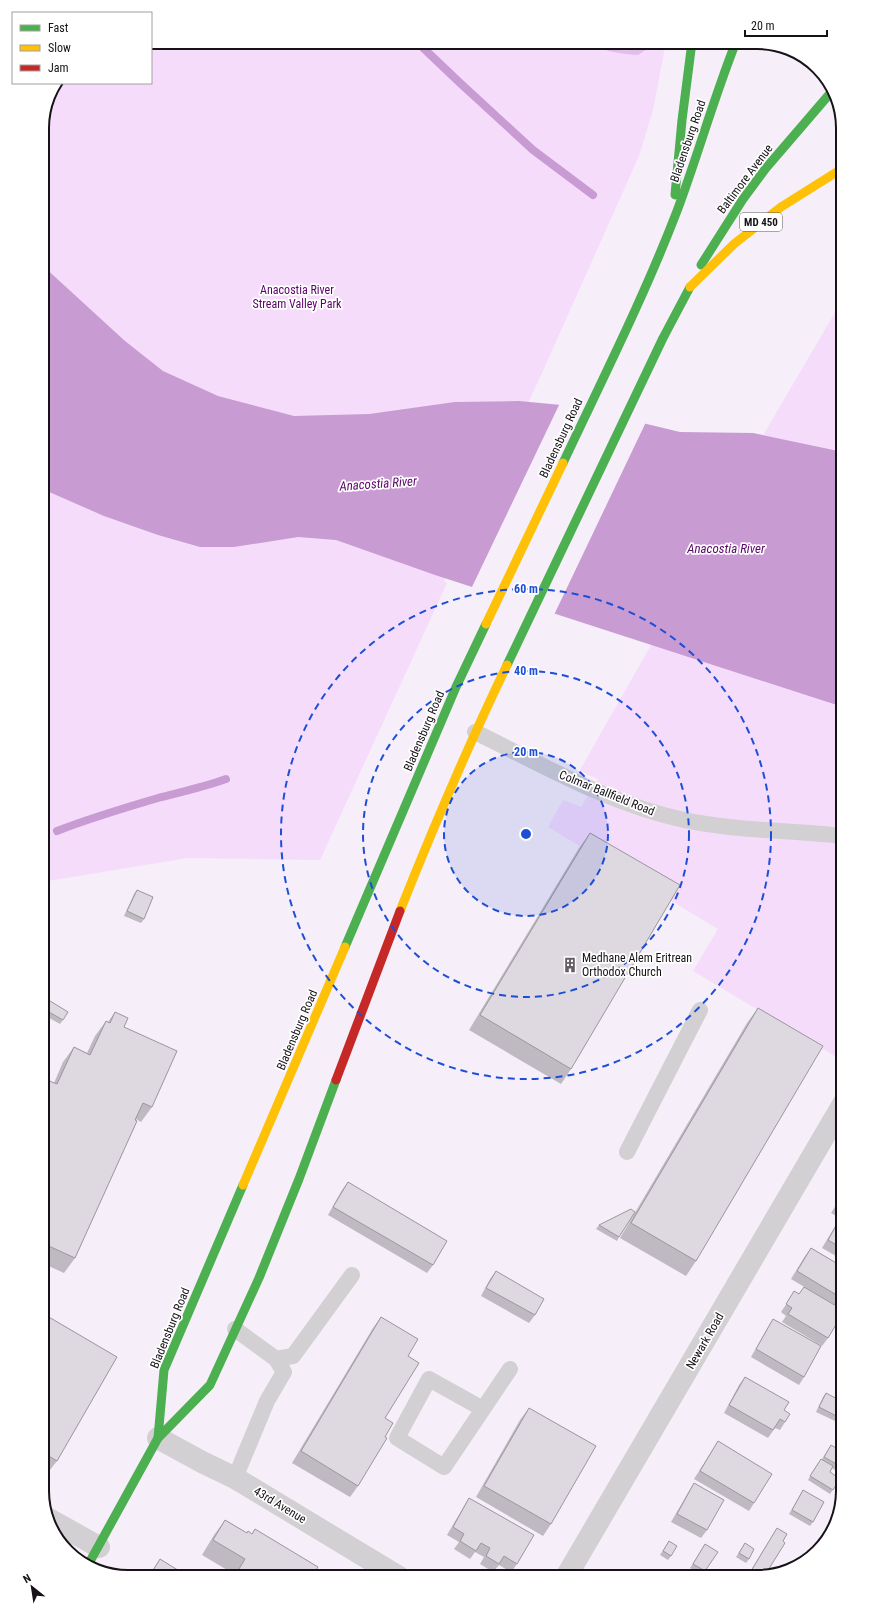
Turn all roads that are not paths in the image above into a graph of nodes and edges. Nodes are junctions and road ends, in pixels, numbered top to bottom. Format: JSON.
{"nodes":[{"id":1,"x":691,"y":49,"type":"edge"},
{"id":2,"x":733,"y":49,"type":"edge"},
{"id":3,"x":829,"y":95,"type":"edge"},
{"id":4,"x":836,"y":172,"type":"edge"},
{"id":5,"x":672,"y":222,"type":"junction"},
{"id":6,"x":688,"y":289,"type":"junction"},
{"id":7,"x":475,"y":732,"type":"junction"},
{"id":8,"x":836,"y":836,"type":"edge"},
{"id":9,"x":700,"y":1010,"type":"dead end"},
{"id":10,"x":836,"y":1116,"type":"edge"},
{"id":11,"x":626,"y":1152,"type":"dead end"},
{"id":12,"x":352,"y":1274,"type":"dead end"},
{"id":13,"x":235,"y":1329,"type":"junction"},
{"id":14,"x":276,"y":1359,"type":"junction"},
{"id":15,"x":510,"y":1369,"type":"dead end"},
{"id":16,"x":483,"y":1409,"type":"junction"},
{"id":17,"x":158,"y":1438,"type":"junction"},
{"id":18,"x":235,"y":1478,"type":"junction"},
{"id":19,"x":58,"y":1527,"type":"edge"},
{"id":20,"x":94,"y":1556,"type":"edge"},
{"id":21,"x":387,"y":1570,"type":"edge"},
{"id":22,"x":570,"y":1570,"type":"edge"}],
"edges":[{"from":1,"to":5,"type":"main road"},
{"from":2,"to":5,"type":"main road","name":"Bladensburg Road"},
{"from":3,"to":6,"type":"main road","name":"Baltimore Avenue"},
{"from":4,"to":6,"type":"main road","name":"Bladensburg Road","number":"MD 450"},
{"from":5,"to":17,"type":"main road","name":"Bladensburg Road"},
{"from":6,"to":7,"type":"main road","name":"Bladensburg Road"},
{"from":7,"to":8,"type":"lane","name":"Colmar Ballfield Road"},
{"from":7,"to":13,"type":"main road","name":"Bladensburg Road"},
{"from":9,"to":11,"type":"lane"},
{"from":10,"to":22,"type":"street","name":"Newark Road"},
{"from":12,"to":14,"type":"lane"},
{"from":13,"to":14,"type":"lane"},
{"from":13,"to":17,"type":"main road","name":"Bladensburg Road"},
{"from":14,"to":18,"type":"lane"},
{"from":15,"to":16,"type":"lane"},
{"from":16,"to":16,"type":"lane"},
{"from":17,"to":18,"type":"street","name":"43rd Avenue"},
{"from":17,"to":20,"type":"main road","name":"Bladensburg Road"},
{"from":18,"to":21,"type":"street","name":"43rd Avenue"},
{"from":19,"to":20,"type":"street"}]}
